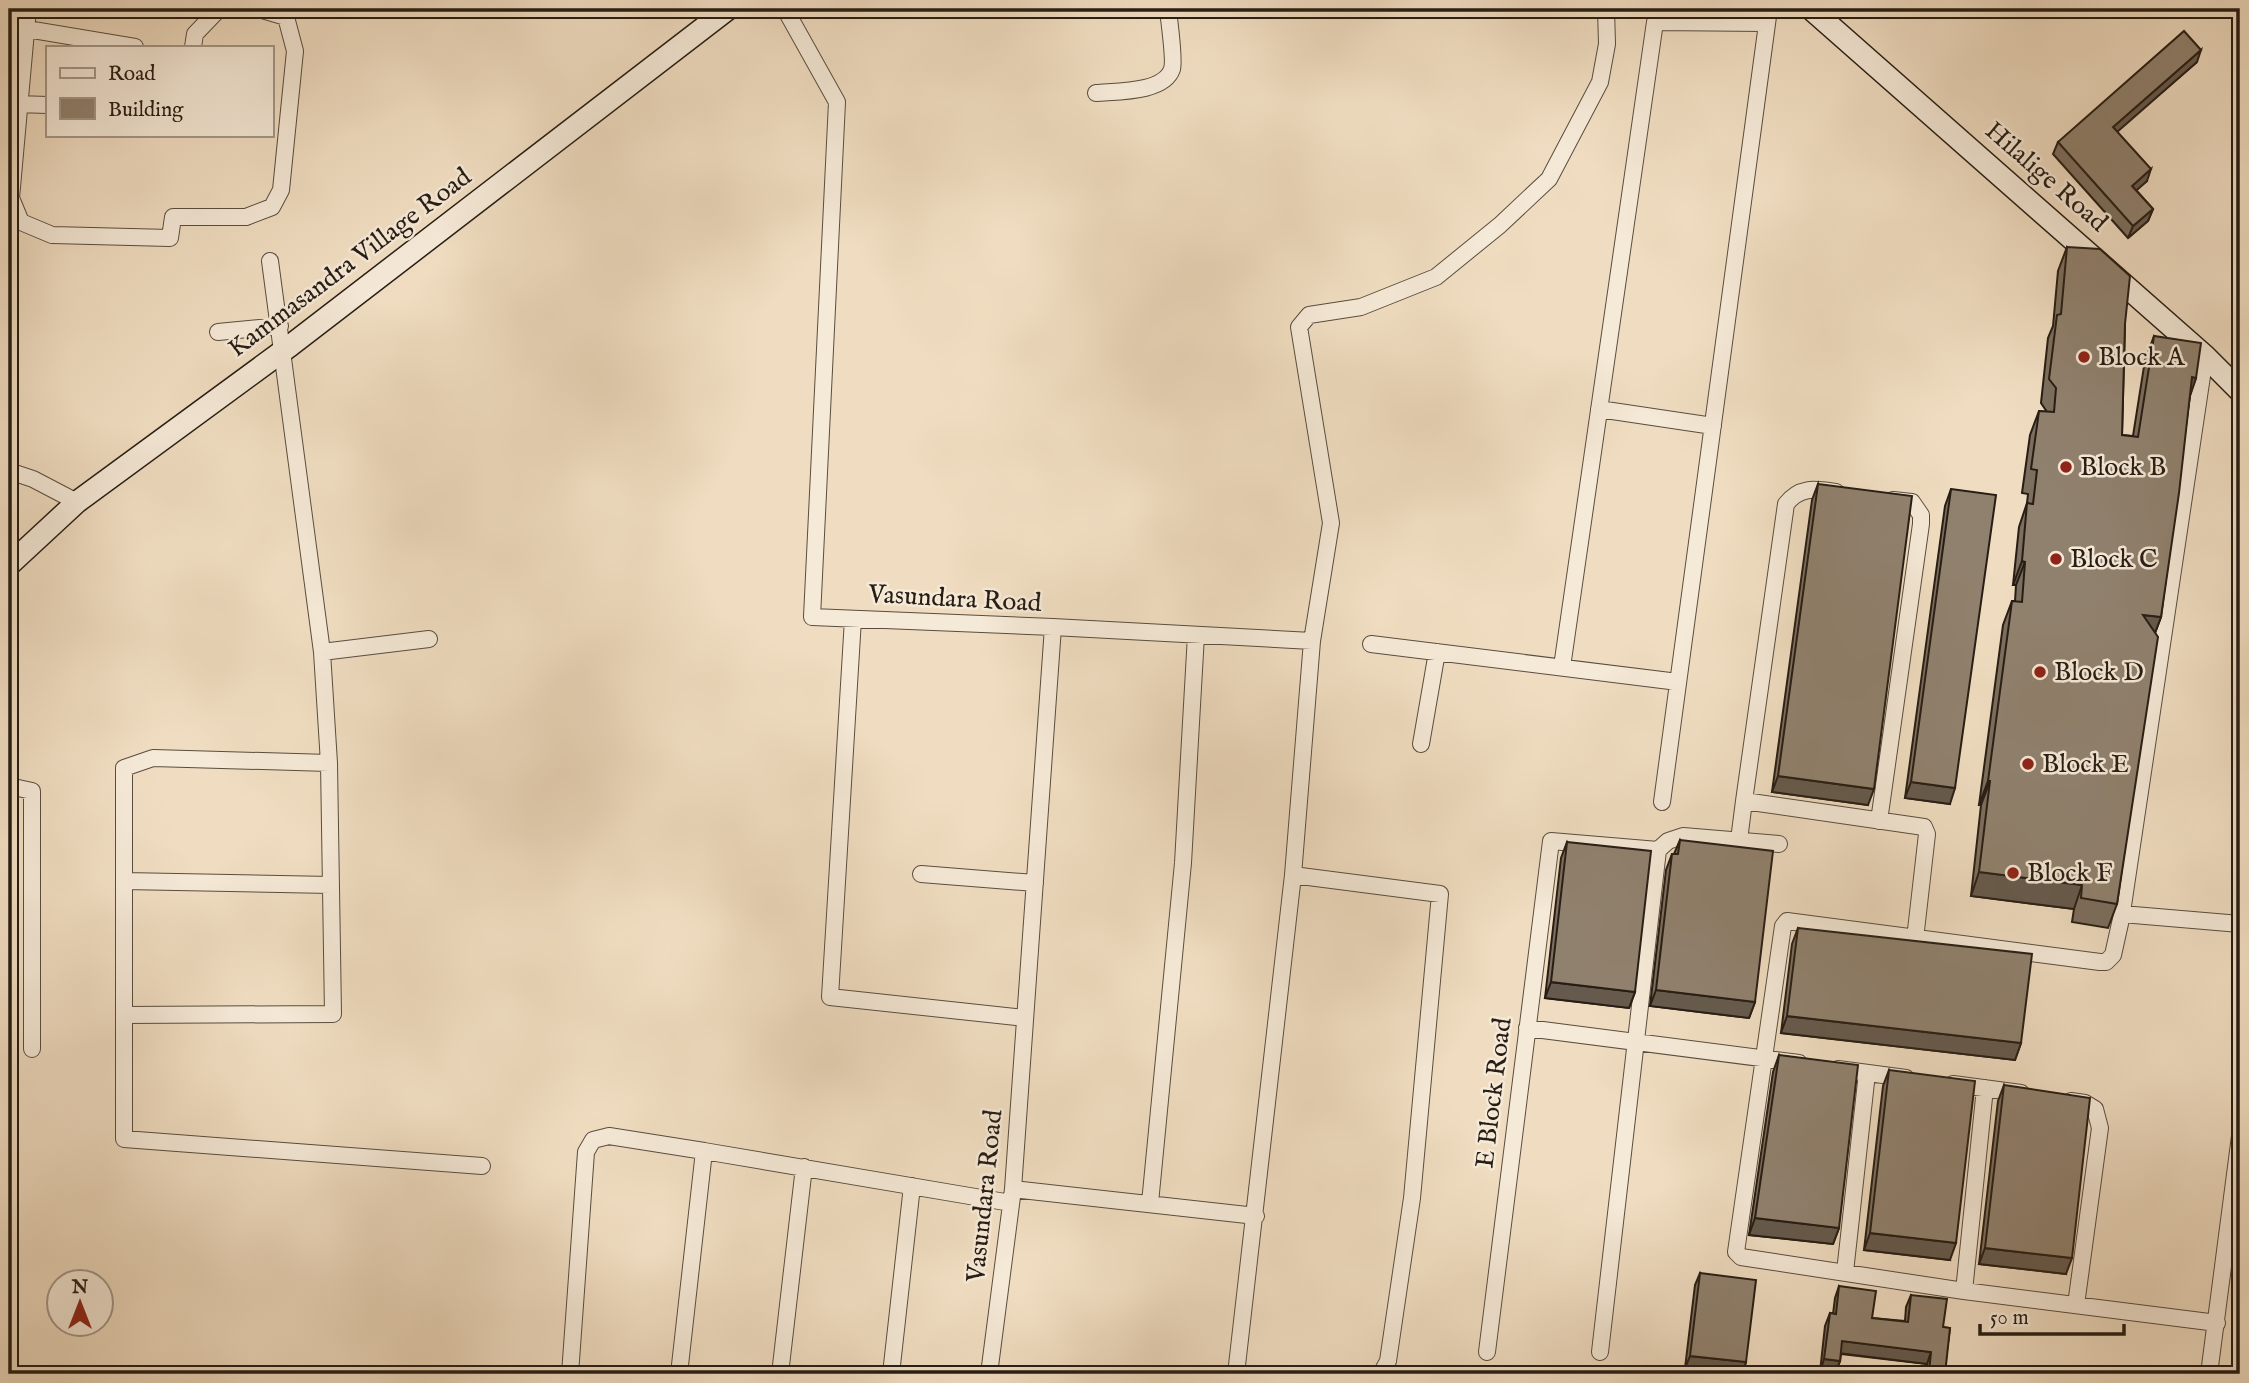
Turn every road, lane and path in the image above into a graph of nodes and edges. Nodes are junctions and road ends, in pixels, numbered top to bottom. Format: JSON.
{"nodes":[{"id":1,"x":28,"y":9,"type":"edge"},
{"id":2,"x":219,"y":9,"type":"edge"},
{"id":3,"x":259,"y":9,"type":"edge"},
{"id":4,"x":728,"y":9,"type":"edge"},
{"id":5,"x":785,"y":9,"type":"edge"},
{"id":6,"x":1168,"y":9,"type":"edge"},
{"id":7,"x":1606,"y":9,"type":"edge"},
{"id":8,"x":1811,"y":9,"type":"edge"},
{"id":9,"x":1768,"y":16,"type":"edge"},
{"id":10,"x":27,"y":29,"type":"junction"},
{"id":11,"x":129,"y":46,"type":"edge"},
{"id":12,"x":193,"y":46,"type":"edge"},
{"id":13,"x":1096,"y":93,"type":"dead end"},
{"id":14,"x":18,"y":104,"type":"junction"},
{"id":15,"x":46,"y":105,"type":"edge"},
{"id":16,"x":270,"y":261,"type":"dead end"},
{"id":17,"x":280,"y":326,"type":"junction"},
{"id":18,"x":218,"y":332,"type":"dead end"},
{"id":19,"x":283,"y":351,"type":"junction"},
{"id":20,"x":2205,"y":356,"type":"junction"},
{"id":21,"x":2240,"y":391,"type":"edge"},
{"id":22,"x":1599,"y":409,"type":"junction"},
{"id":23,"x":1713,"y":426,"type":"junction"},
{"id":24,"x":9,"y":471,"type":"edge"},
{"id":25,"x":1850,"y":494,"type":"edge"},
{"id":26,"x":1875,"y":497,"type":"edge"},
{"id":27,"x":77,"y":502,"type":"junction"},
{"id":28,"x":9,"y":565,"type":"edge"},
{"id":29,"x":853,"y":619,"type":"junction"},
{"id":30,"x":1053,"y":627,"type":"junction"},
{"id":31,"x":1196,"y":635,"type":"junction"},
{"id":32,"x":429,"y":639,"type":"dead end"},
{"id":33,"x":1312,"y":641,"type":"junction"},
{"id":34,"x":1371,"y":644,"type":"dead end"},
{"id":35,"x":323,"y":652,"type":"junction"},
{"id":36,"x":1437,"y":652,"type":"junction"},
{"id":37,"x":1562,"y":667,"type":"junction"},
{"id":38,"x":1678,"y":681,"type":"junction"},
{"id":39,"x":1421,"y":744,"type":"dead end"},
{"id":40,"x":329,"y":763,"type":"junction"},
{"id":41,"x":9,"y":786,"type":"edge"},
{"id":42,"x":1744,"y":801,"type":"junction"},
{"id":43,"x":1662,"y":802,"type":"dead end"},
{"id":44,"x":1879,"y":821,"type":"junction"},
{"id":45,"x":1739,"y":840,"type":"junction"},
{"id":46,"x":1779,"y":844,"type":"dead end"},
{"id":47,"x":1658,"y":850,"type":"junction"},
{"id":48,"x":921,"y":874,"type":"dead end"},
{"id":49,"x":1293,"y":875,"type":"junction"},
{"id":50,"x":124,"y":881,"type":"junction"},
{"id":51,"x":1035,"y":883,"type":"junction"},
{"id":52,"x":331,"y":885,"type":"junction"},
{"id":53,"x":2122,"y":914,"type":"junction"},
{"id":54,"x":2240,"y":924,"type":"edge"},
{"id":55,"x":1914,"y":939,"type":"junction"},
{"id":56,"x":124,"y":1015,"type":"junction"},
{"id":57,"x":1025,"y":1018,"type":"junction"},
{"id":58,"x":1527,"y":1028,"type":"junction"},
{"id":59,"x":1635,"y":1040,"type":"junction"},
{"id":60,"x":32,"y":1049,"type":"dead end"},
{"id":61,"x":1763,"y":1058,"type":"junction"},
{"id":62,"x":1867,"y":1073,"type":"junction"},
{"id":63,"x":1985,"y":1088,"type":"junction"},
{"id":64,"x":2035,"y":1095,"type":"edge"},
{"id":65,"x":2060,"y":1099,"type":"edge"},
{"id":66,"x":2240,"y":1136,"type":"edge"},
{"id":67,"x":704,"y":1151,"type":"junction"},
{"id":68,"x":482,"y":1166,"type":"dead end"},
{"id":69,"x":804,"y":1167,"type":"junction"},
{"id":70,"x":912,"y":1186,"type":"junction"},
{"id":71,"x":1012,"y":1196,"type":"junction"},
{"id":72,"x":1150,"y":1203,"type":"junction"},
{"id":73,"x":1256,"y":1216,"type":"junction"},
{"id":74,"x":1845,"y":1272,"type":"junction"},
{"id":75,"x":1964,"y":1292,"type":"junction"},
{"id":76,"x":2076,"y":1306,"type":"junction"},
{"id":77,"x":2217,"y":1323,"type":"junction"},
{"id":78,"x":1487,"y":1352,"type":"dead end"},
{"id":79,"x":1600,"y":1352,"type":"dead end"},
{"id":80,"x":570,"y":1374,"type":"edge"},
{"id":81,"x":678,"y":1374,"type":"edge"},
{"id":82,"x":780,"y":1374,"type":"edge"},
{"id":83,"x":891,"y":1374,"type":"edge"},
{"id":84,"x":989,"y":1374,"type":"edge"},
{"id":85,"x":1236,"y":1374,"type":"edge"},
{"id":86,"x":1381,"y":1374,"type":"edge"},
{"id":87,"x":2209,"y":1374,"type":"edge"}],
"edges":[{"from":1,"to":10,"type":"street"},
{"from":2,"to":12,"type":"street"},
{"from":3,"to":14,"type":"street"},
{"from":4,"to":19,"type":"street","name":"Kammasandra Village Road"},
{"from":5,"to":29,"type":"street","name":"Vasundara Road"},
{"from":6,"to":13,"type":"street"},
{"from":7,"to":33,"type":"street"},
{"from":8,"to":20,"type":"street","name":"Hilalige Road"},
{"from":9,"to":22,"type":"street"},
{"from":9,"to":23,"type":"street"},
{"from":10,"to":11,"type":"street"},
{"from":10,"to":14,"type":"street"},
{"from":14,"to":15,"type":"street"},
{"from":16,"to":17,"type":"street"},
{"from":17,"to":18,"type":"street"},
{"from":17,"to":19,"type":"street"},
{"from":19,"to":27,"type":"street","name":"Kammasandra Village Road"},
{"from":19,"to":35,"type":"street"},
{"from":20,"to":21,"type":"street","name":"Hilalige Road"},
{"from":20,"to":53,"type":"street"},
{"from":22,"to":23,"type":"street"},
{"from":22,"to":37,"type":"street"},
{"from":23,"to":38,"type":"street"},
{"from":24,"to":27,"type":"street"},
{"from":25,"to":42,"type":"street"},
{"from":26,"to":44,"type":"street"},
{"from":27,"to":28,"type":"street","name":"Kammasandra Village Road"},
{"from":29,"to":30,"type":"street","name":"Vasundara Road"},
{"from":29,"to":57,"type":"street"},
{"from":30,"to":31,"type":"street"},
{"from":30,"to":51,"type":"street","name":"Vasundara Road"},
{"from":31,"to":33,"type":"street"},
{"from":31,"to":72,"type":"street"},
{"from":32,"to":35,"type":"street"},
{"from":33,"to":49,"type":"street"},
{"from":34,"to":36,"type":"street"},
{"from":35,"to":40,"type":"street"},
{"from":36,"to":37,"type":"street"},
{"from":36,"to":39,"type":"street"},
{"from":37,"to":38,"type":"street"},
{"from":38,"to":43,"type":"street"},
{"from":40,"to":50,"type":"street"},
{"from":40,"to":52,"type":"street"},
{"from":41,"to":60,"type":"street"},
{"from":42,"to":44,"type":"street"},
{"from":42,"to":45,"type":"street"},
{"from":44,"to":55,"type":"street"},
{"from":45,"to":46,"type":"street"},
{"from":45,"to":47,"type":"street"},
{"from":47,"to":58,"type":"street","name":"E Block Road"},
{"from":47,"to":59,"type":"street"},
{"from":48,"to":51,"type":"street"},
{"from":49,"to":73,"type":"street"},
{"from":49,"to":86,"type":"street"},
{"from":50,"to":52,"type":"street"},
{"from":50,"to":56,"type":"street"},
{"from":51,"to":57,"type":"street","name":"Vasundara Road"},
{"from":52,"to":56,"type":"street"},
{"from":53,"to":54,"type":"street"},
{"from":53,"to":55,"type":"street"},
{"from":55,"to":61,"type":"street"},
{"from":56,"to":68,"type":"street"},
{"from":57,"to":71,"type":"street","name":"Vasundara Road"},
{"from":58,"to":59,"type":"street"},
{"from":58,"to":78,"type":"street","name":"E Block Road"},
{"from":59,"to":61,"type":"street"},
{"from":59,"to":79,"type":"street"},
{"from":61,"to":62,"type":"street"},
{"from":61,"to":74,"type":"street"},
{"from":62,"to":63,"type":"street"},
{"from":62,"to":74,"type":"street"},
{"from":63,"to":64,"type":"street"},
{"from":63,"to":75,"type":"street"},
{"from":65,"to":76,"type":"street"},
{"from":66,"to":77,"type":"street"},
{"from":67,"to":69,"type":"street"},
{"from":67,"to":80,"type":"street"},
{"from":67,"to":81,"type":"street"},
{"from":69,"to":70,"type":"street"},
{"from":69,"to":82,"type":"street"},
{"from":70,"to":71,"type":"street"},
{"from":70,"to":83,"type":"street"},
{"from":71,"to":72,"type":"street"},
{"from":71,"to":84,"type":"street","name":"Vasundara Road"},
{"from":72,"to":73,"type":"street"},
{"from":73,"to":85,"type":"street"},
{"from":74,"to":75,"type":"street"},
{"from":75,"to":76,"type":"street"},
{"from":76,"to":77,"type":"street"},
{"from":77,"to":87,"type":"street"}]}
